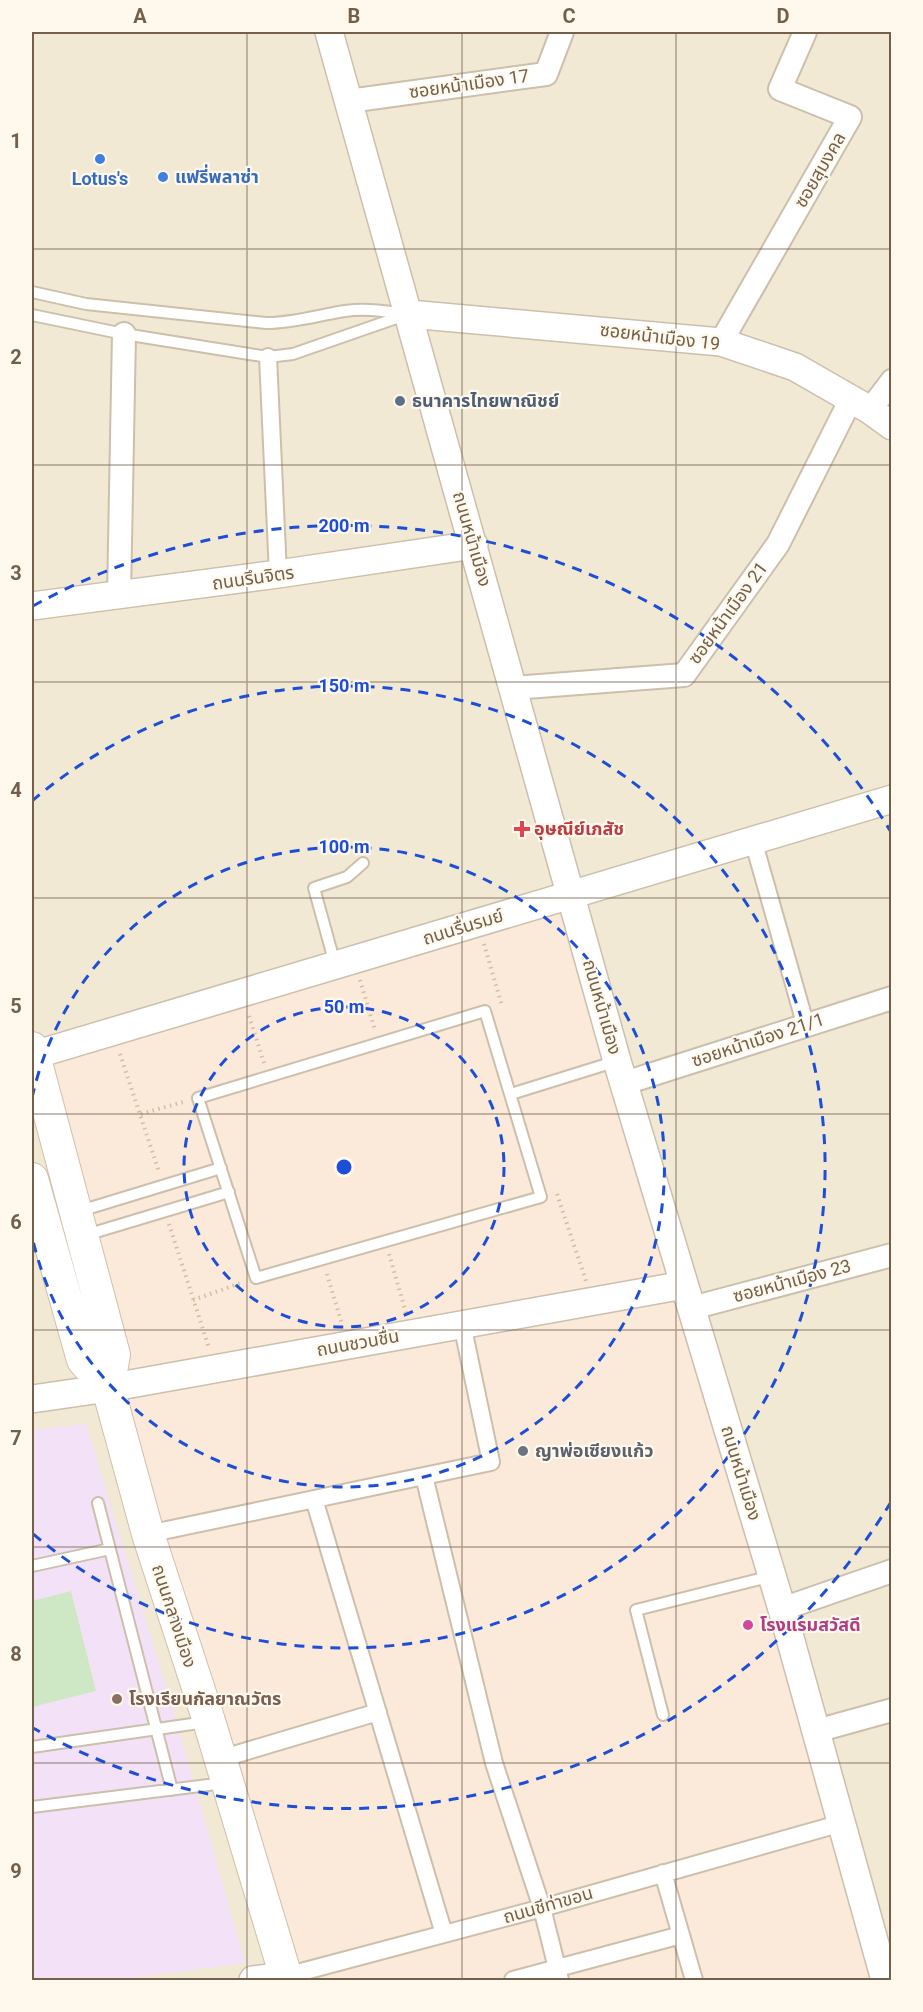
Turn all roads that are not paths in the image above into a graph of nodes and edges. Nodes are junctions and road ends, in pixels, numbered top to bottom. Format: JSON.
{"nodes":[{"id":1,"x":329,"y":32,"type":"edge"},
{"id":2,"x":562,"y":32,"type":"edge"},
{"id":3,"x":806,"y":32,"type":"edge"},
{"id":4,"x":349,"y":101,"type":"junction"},
{"id":5,"x":32,"y":292,"type":"edge"},
{"id":6,"x":409,"y":314,"type":"junction"},
{"id":7,"x":32,"y":315,"type":"edge"},
{"id":8,"x":124,"y":334,"type":"junction"},
{"id":9,"x":721,"y":342,"type":"junction"},
{"id":10,"x":267,"y":357,"type":"junction"},
{"id":11,"x":891,"y":381,"type":"edge"},
{"id":12,"x":861,"y":405,"type":"junction"},
{"id":13,"x":891,"y":426,"type":"edge"},
{"id":14,"x":474,"y":545,"type":"junction"},
{"id":15,"x":278,"y":574,"type":"junction"},
{"id":16,"x":118,"y":596,"type":"junction"},
{"id":17,"x":32,"y":606,"type":"edge"},
{"id":18,"x":513,"y":688,"type":"junction"},
{"id":19,"x":891,"y":799,"type":"edge"},
{"id":20,"x":753,"y":840,"type":"junction"},
{"id":21,"x":363,"y":863,"type":"dead end"},
{"id":22,"x":571,"y":894,"type":"junction"},
{"id":23,"x":344,"y":962,"type":"junction"},
{"id":24,"x":891,"y":998,"type":"edge"},
{"id":25,"x":805,"y":1023,"type":"junction"},
{"id":26,"x":32,"y":1053,"type":"edge"},
{"id":27,"x":621,"y":1072,"type":"junction"},
{"id":28,"x":511,"y":1094,"type":"junction"},
{"id":29,"x":221,"y":1168,"type":"junction"},
{"id":30,"x":32,"y":1179,"type":"edge"},
{"id":31,"x":228,"y":1192,"type":"junction"},
{"id":32,"x":80,"y":1224,"type":"junction"},
{"id":33,"x":891,"y":1255,"type":"edge"},
{"id":34,"x":688,"y":1296,"type":"junction"},
{"id":35,"x":462,"y":1324,"type":"junction"},
{"id":36,"x":108,"y":1388,"type":"junction"},
{"id":37,"x":32,"y":1399,"type":"edge"},
{"id":38,"x":424,"y":1476,"type":"junction"},
{"id":39,"x":314,"y":1499,"type":"junction"},
{"id":40,"x":98,"y":1503,"type":"dead end"},
{"id":41,"x":148,"y":1534,"type":"junction"},
{"id":42,"x":110,"y":1549,"type":"junction"},
{"id":43,"x":32,"y":1566,"type":"edge"},
{"id":44,"x":891,"y":1571,"type":"edge"},
{"id":45,"x":772,"y":1576,"type":"junction"},
{"id":46,"x":782,"y":1609,"type":"junction"},
{"id":47,"x":891,"y":1710,"type":"edge"},
{"id":48,"x":378,"y":1712,"type":"junction"},
{"id":49,"x":663,"y":1715,"type":"dead end"},
{"id":50,"x":209,"y":1721,"type":"junction"},
{"id":51,"x":156,"y":1729,"type":"junction"},
{"id":52,"x":816,"y":1731,"type":"junction"},
{"id":53,"x":32,"y":1747,"type":"edge"},
{"id":54,"x":224,"y":1770,"type":"junction"},
{"id":55,"x":172,"y":1790,"type":"junction"},
{"id":56,"x":32,"y":1807,"type":"edge"},
{"id":57,"x":842,"y":1823,"type":"junction"},
{"id":58,"x":663,"y":1872,"type":"junction"},
{"id":59,"x":542,"y":1908,"type":"junction"},
{"id":60,"x":444,"y":1934,"type":"junction"},
{"id":61,"x":681,"y":1935,"type":"junction"},
{"id":62,"x":558,"y":1974,"type":"edge"},
{"id":63,"x":286,"y":1978,"type":"edge"},
{"id":64,"x":253,"y":1980,"type":"edge"},
{"id":65,"x":513,"y":1980,"type":"edge"},
{"id":66,"x":694,"y":1980,"type":"edge"},
{"id":67,"x":885,"y":1980,"type":"edge"}],
"edges":[{"from":1,"to":4,"type":"street","name":"ถนนหน้าเมือง"},
{"from":2,"to":4,"type":"street","name":"ซอยหน้าเมือง 17"},
{"from":3,"to":9,"type":"street","name":"ซอยสุมงคล"},
{"from":4,"to":6,"type":"street","name":"ถนนหน้าเมือง"},
{"from":5,"to":6,"type":"lane"},
{"from":6,"to":9,"type":"street","name":"ซอยหน้าเมือง 19"},
{"from":6,"to":10,"type":"lane"},
{"from":6,"to":14,"type":"street","name":"ถนนหน้าเมือง"},
{"from":7,"to":8,"type":"lane"},
{"from":8,"to":10,"type":"lane"},
{"from":8,"to":16,"type":"street"},
{"from":9,"to":12,"type":"street","name":"ซอยหน้าเมือง 19"},
{"from":10,"to":15,"type":"street"},
{"from":11,"to":12,"type":"street","name":"ซอยหน้าเมือง 21"},
{"from":12,"to":13,"type":"street","name":"ซอยหน้าเมือง 19"},
{"from":12,"to":18,"type":"street","name":"ซอยหน้าเมือง 21"},
{"from":14,"to":15,"type":"street","name":"ถนนรึนจิตร"},
{"from":14,"to":18,"type":"street","name":"ถนนหน้าเมือง"},
{"from":15,"to":16,"type":"street","name":"ถนนรึนจิตร"},
{"from":16,"to":17,"type":"street","name":"ถนนรึนจิตร"},
{"from":18,"to":22,"type":"street","name":"ถนนหน้าเมือง"},
{"from":19,"to":20,"type":"street","name":"ถนนรื่นรมย์"},
{"from":20,"to":22,"type":"street","name":"ถนนรื่นรมย์"},
{"from":20,"to":25,"type":"street"},
{"from":21,"to":23,"type":"lane"},
{"from":22,"to":23,"type":"street","name":"ถนนรื่นรมย์"},
{"from":22,"to":27,"type":"street","name":"ถนนหน้าเมือง"},
{"from":23,"to":26,"type":"street","name":"ถนนรื่นรมย์"},
{"from":24,"to":25,"type":"street","name":"ซอยหน้าเมือง 21/1"},
{"from":25,"to":27,"type":"street","name":"ซอยหน้าเมือง 21/1"},
{"from":26,"to":32,"type":"main road","name":"ถนนกลางเมือง"},
{"from":27,"to":28,"type":"lane"},
{"from":27,"to":34,"type":"street","name":"ถนนหน้าเมือง"},
{"from":28,"to":29,"type":"lane"},
{"from":28,"to":31,"type":"lane"},
{"from":29,"to":31,"type":"lane"},
{"from":29,"to":32,"type":"lane"},
{"from":30,"to":36,"type":"main road","name":"ถนนกลางเมือง"},
{"from":31,"to":32,"type":"lane"},
{"from":32,"to":36,"type":"main road","name":"ถนนกลางเมือง"},
{"from":33,"to":34,"type":"street","name":"ซอยหน้าเมือง 23"},
{"from":34,"to":35,"type":"street","name":"ถนนชวนชื่น"},
{"from":34,"to":45,"type":"street","name":"ถนนหน้าเมือง"},
{"from":35,"to":36,"type":"street","name":"ถนนชวนชื่น"},
{"from":35,"to":38,"type":"street"},
{"from":36,"to":37,"type":"street","name":"ถนนชวนชื่น"},
{"from":36,"to":41,"type":"main road","name":"ถนนกลางเมือง"},
{"from":38,"to":39,"type":"street"},
{"from":38,"to":59,"type":"street"},
{"from":39,"to":41,"type":"street"},
{"from":39,"to":48,"type":"street"},
{"from":40,"to":42,"type":"lane"},
{"from":41,"to":50,"type":"main road","name":"ถนนกลางเมือง"},
{"from":42,"to":43,"type":"lane"},
{"from":42,"to":51,"type":"lane"},
{"from":44,"to":46,"type":"street"},
{"from":45,"to":46,"type":"street","name":"ถนนหน้าเมือง"},
{"from":45,"to":49,"type":"lane"},
{"from":46,"to":52,"type":"street","name":"ถนนหน้าเมือง"},
{"from":47,"to":52,"type":"street"},
{"from":48,"to":54,"type":"street"},
{"from":48,"to":60,"type":"street"},
{"from":50,"to":51,"type":"lane"},
{"from":50,"to":54,"type":"main road","name":"ถนนกลางเมือง"},
{"from":51,"to":53,"type":"lane"},
{"from":51,"to":55,"type":"lane"},
{"from":52,"to":57,"type":"street","name":"ถนนหน้าเมือง"},
{"from":54,"to":55,"type":"lane"},
{"from":54,"to":63,"type":"main road","name":"ถนนกลางเมือง"},
{"from":55,"to":56,"type":"lane"},
{"from":57,"to":58,"type":"street","name":"ถนนชีท่าขอน"},
{"from":57,"to":67,"type":"street","name":"ถนนหน้าเมือง"},
{"from":58,"to":59,"type":"street","name":"ถนนชีท่าขอน"},
{"from":58,"to":61,"type":"street"},
{"from":59,"to":60,"type":"street","name":"ถนนชีท่าขอน"},
{"from":59,"to":62,"type":"street"},
{"from":60,"to":63,"type":"street","name":"ถนนชีท่าขอน"},
{"from":61,"to":62,"type":"street"},
{"from":61,"to":66,"type":"street"},
{"from":62,"to":65,"type":"street"},
{"from":63,"to":64,"type":"street","name":"ถนนชีท่าขอน"}]}
